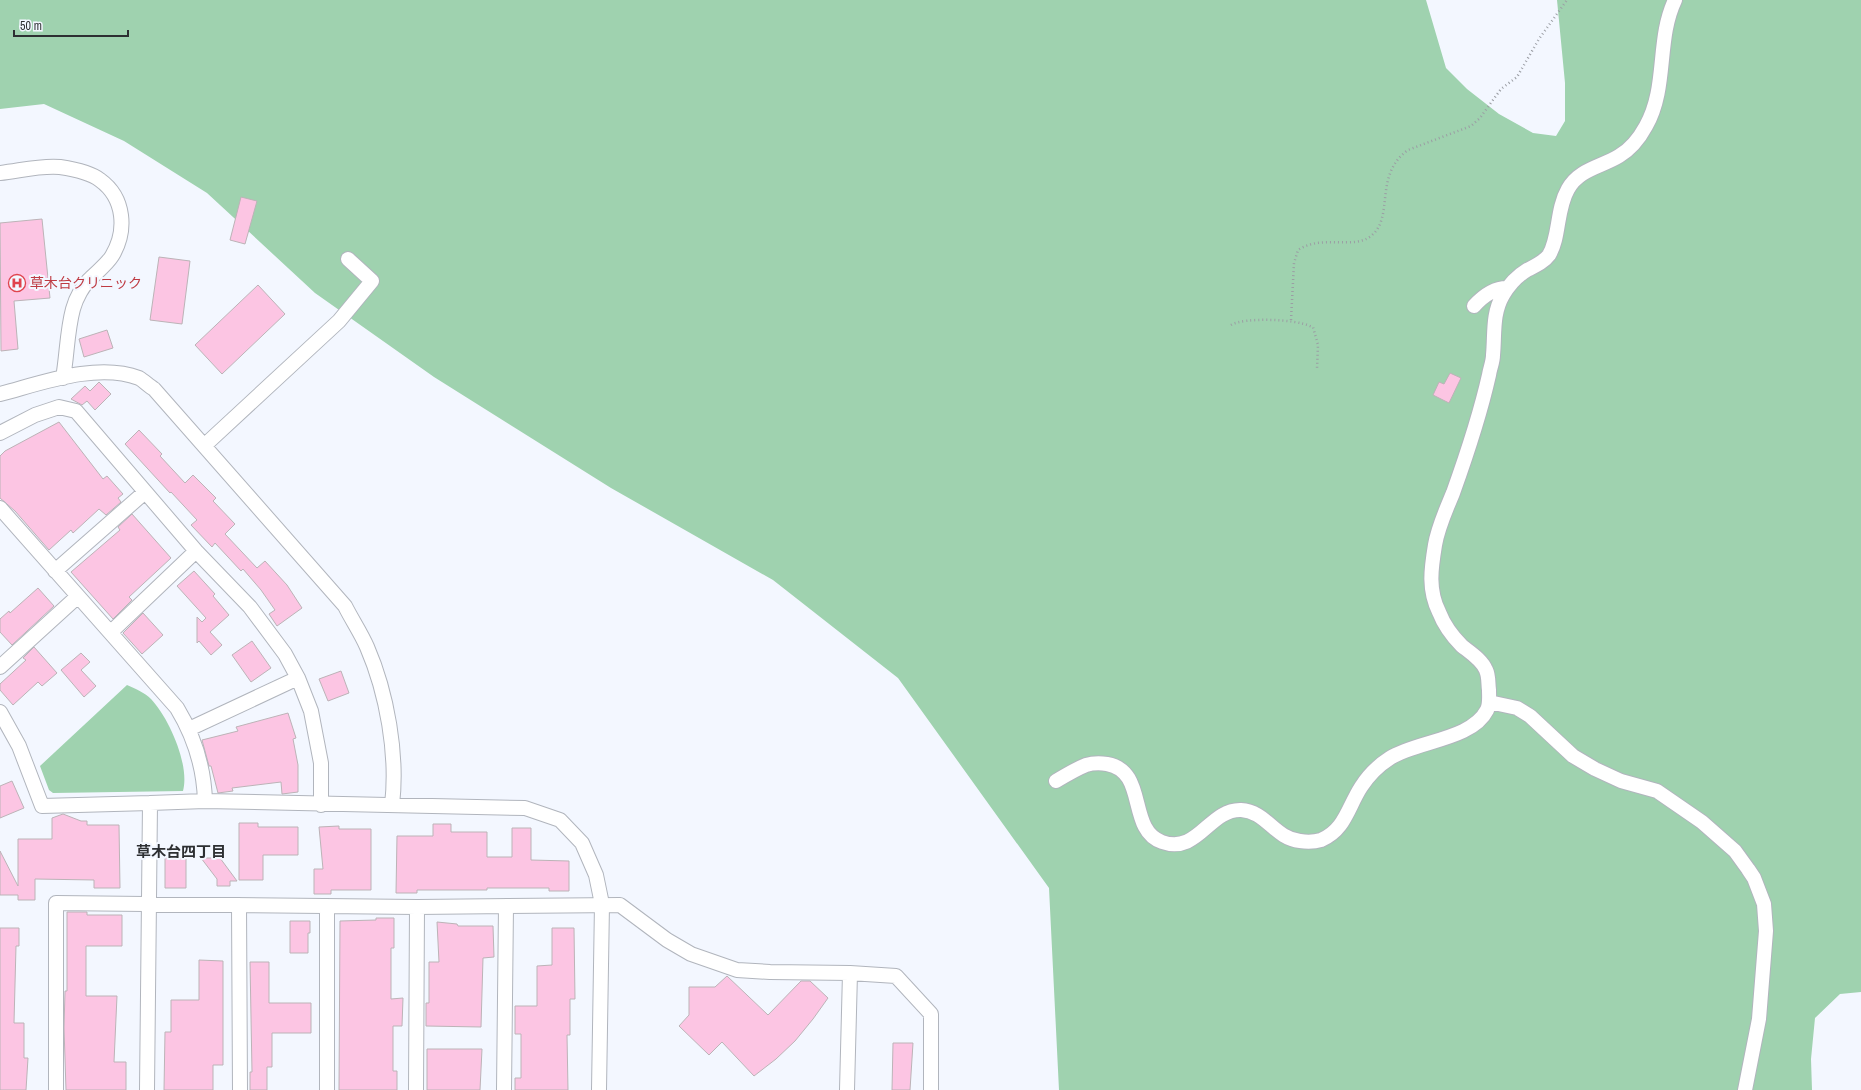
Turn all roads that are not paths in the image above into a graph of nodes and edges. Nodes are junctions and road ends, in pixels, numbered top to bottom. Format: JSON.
{"nodes":[{"id":1,"x":1675,"y":0,"type":"edge"},
{"id":2,"x":0,"y":173,"type":"edge"},
{"id":3,"x":348,"y":259,"type":"dead end"},
{"id":4,"x":1508,"y":288,"type":"junction"},
{"id":5,"x":1474,"y":306,"type":"dead end"},
{"id":6,"x":63,"y":378,"type":"junction"},
{"id":7,"x":0,"y":394,"type":"edge"},
{"id":8,"x":0,"y":433,"type":"edge"},
{"id":9,"x":205,"y":446,"type":"junction"},
{"id":10,"x":145,"y":492,"type":"junction"},
{"id":11,"x":0,"y":508,"type":"edge"},
{"id":12,"x":196,"y":551,"type":"junction"},
{"id":13,"x":55,"y":571,"type":"junction"},
{"id":14,"x":77,"y":597,"type":"junction"},
{"id":15,"x":110,"y":632,"type":"junction"},
{"id":16,"x":0,"y":667,"type":"edge"},
{"id":17,"x":298,"y":678,"type":"junction"},
{"id":18,"x":1489,"y":702,"type":"junction"},
{"id":19,"x":0,"y":712,"type":"edge"},
{"id":20,"x":189,"y":729,"type":"junction"},
{"id":21,"x":1056,"y":781,"type":"dead end"},
{"id":22,"x":205,"y":801,"type":"junction"},
{"id":23,"x":150,"y":803,"type":"junction"},
{"id":24,"x":321,"y":805,"type":"junction"},
{"id":25,"x":392,"y":805,"type":"junction"},
{"id":26,"x":148,"y":904,"type":"junction"},
{"id":27,"x":602,"y":904,"type":"junction"},
{"id":28,"x":239,"y":905,"type":"junction"},
{"id":29,"x":327,"y":906,"type":"junction"},
{"id":30,"x":506,"y":906,"type":"junction"},
{"id":31,"x":417,"y":907,"type":"junction"},
{"id":32,"x":850,"y":973,"type":"junction"},
{"id":33,"x":56,"y":1090,"type":"edge"},
{"id":34,"x":147,"y":1090,"type":"edge"},
{"id":35,"x":240,"y":1090,"type":"edge"},
{"id":36,"x":327,"y":1090,"type":"edge"},
{"id":37,"x":416,"y":1090,"type":"edge"},
{"id":38,"x":504,"y":1090,"type":"edge"},
{"id":39,"x":599,"y":1090,"type":"edge"},
{"id":40,"x":847,"y":1090,"type":"edge"},
{"id":41,"x":931,"y":1090,"type":"edge"},
{"id":42,"x":1745,"y":1090,"type":"edge"}],
"edges":[{"from":1,"to":4,"type":"street"},
{"from":2,"to":6,"type":"street"},
{"from":3,"to":9,"type":"street"},
{"from":4,"to":5,"type":"street"},
{"from":4,"to":18,"type":"street"},
{"from":6,"to":7,"type":"street"},
{"from":6,"to":9,"type":"street"},
{"from":8,"to":10,"type":"street"},
{"from":9,"to":25,"type":"street"},
{"from":10,"to":12,"type":"street"},
{"from":10,"to":13,"type":"street"},
{"from":11,"to":13,"type":"street"},
{"from":12,"to":15,"type":"street"},
{"from":12,"to":17,"type":"street"},
{"from":13,"to":14,"type":"street"},
{"from":14,"to":15,"type":"street"},
{"from":14,"to":16,"type":"street"},
{"from":15,"to":20,"type":"street"},
{"from":17,"to":20,"type":"street"},
{"from":17,"to":24,"type":"street"},
{"from":18,"to":21,"type":"street"},
{"from":18,"to":42,"type":"street"},
{"from":19,"to":23,"type":"street"},
{"from":20,"to":22,"type":"street"},
{"from":22,"to":23,"type":"street"},
{"from":22,"to":24,"type":"street"},
{"from":23,"to":26,"type":"street"},
{"from":24,"to":25,"type":"street"},
{"from":25,"to":27,"type":"street"},
{"from":26,"to":28,"type":"street"},
{"from":26,"to":33,"type":"street"},
{"from":26,"to":34,"type":"street"},
{"from":27,"to":30,"type":"street"},
{"from":27,"to":32,"type":"street"},
{"from":27,"to":39,"type":"street"},
{"from":28,"to":29,"type":"street"},
{"from":28,"to":35,"type":"street"},
{"from":29,"to":31,"type":"street"},
{"from":29,"to":36,"type":"street"},
{"from":30,"to":31,"type":"street"},
{"from":30,"to":38,"type":"street"},
{"from":31,"to":37,"type":"street"},
{"from":32,"to":40,"type":"street"},
{"from":32,"to":41,"type":"street"}]}
